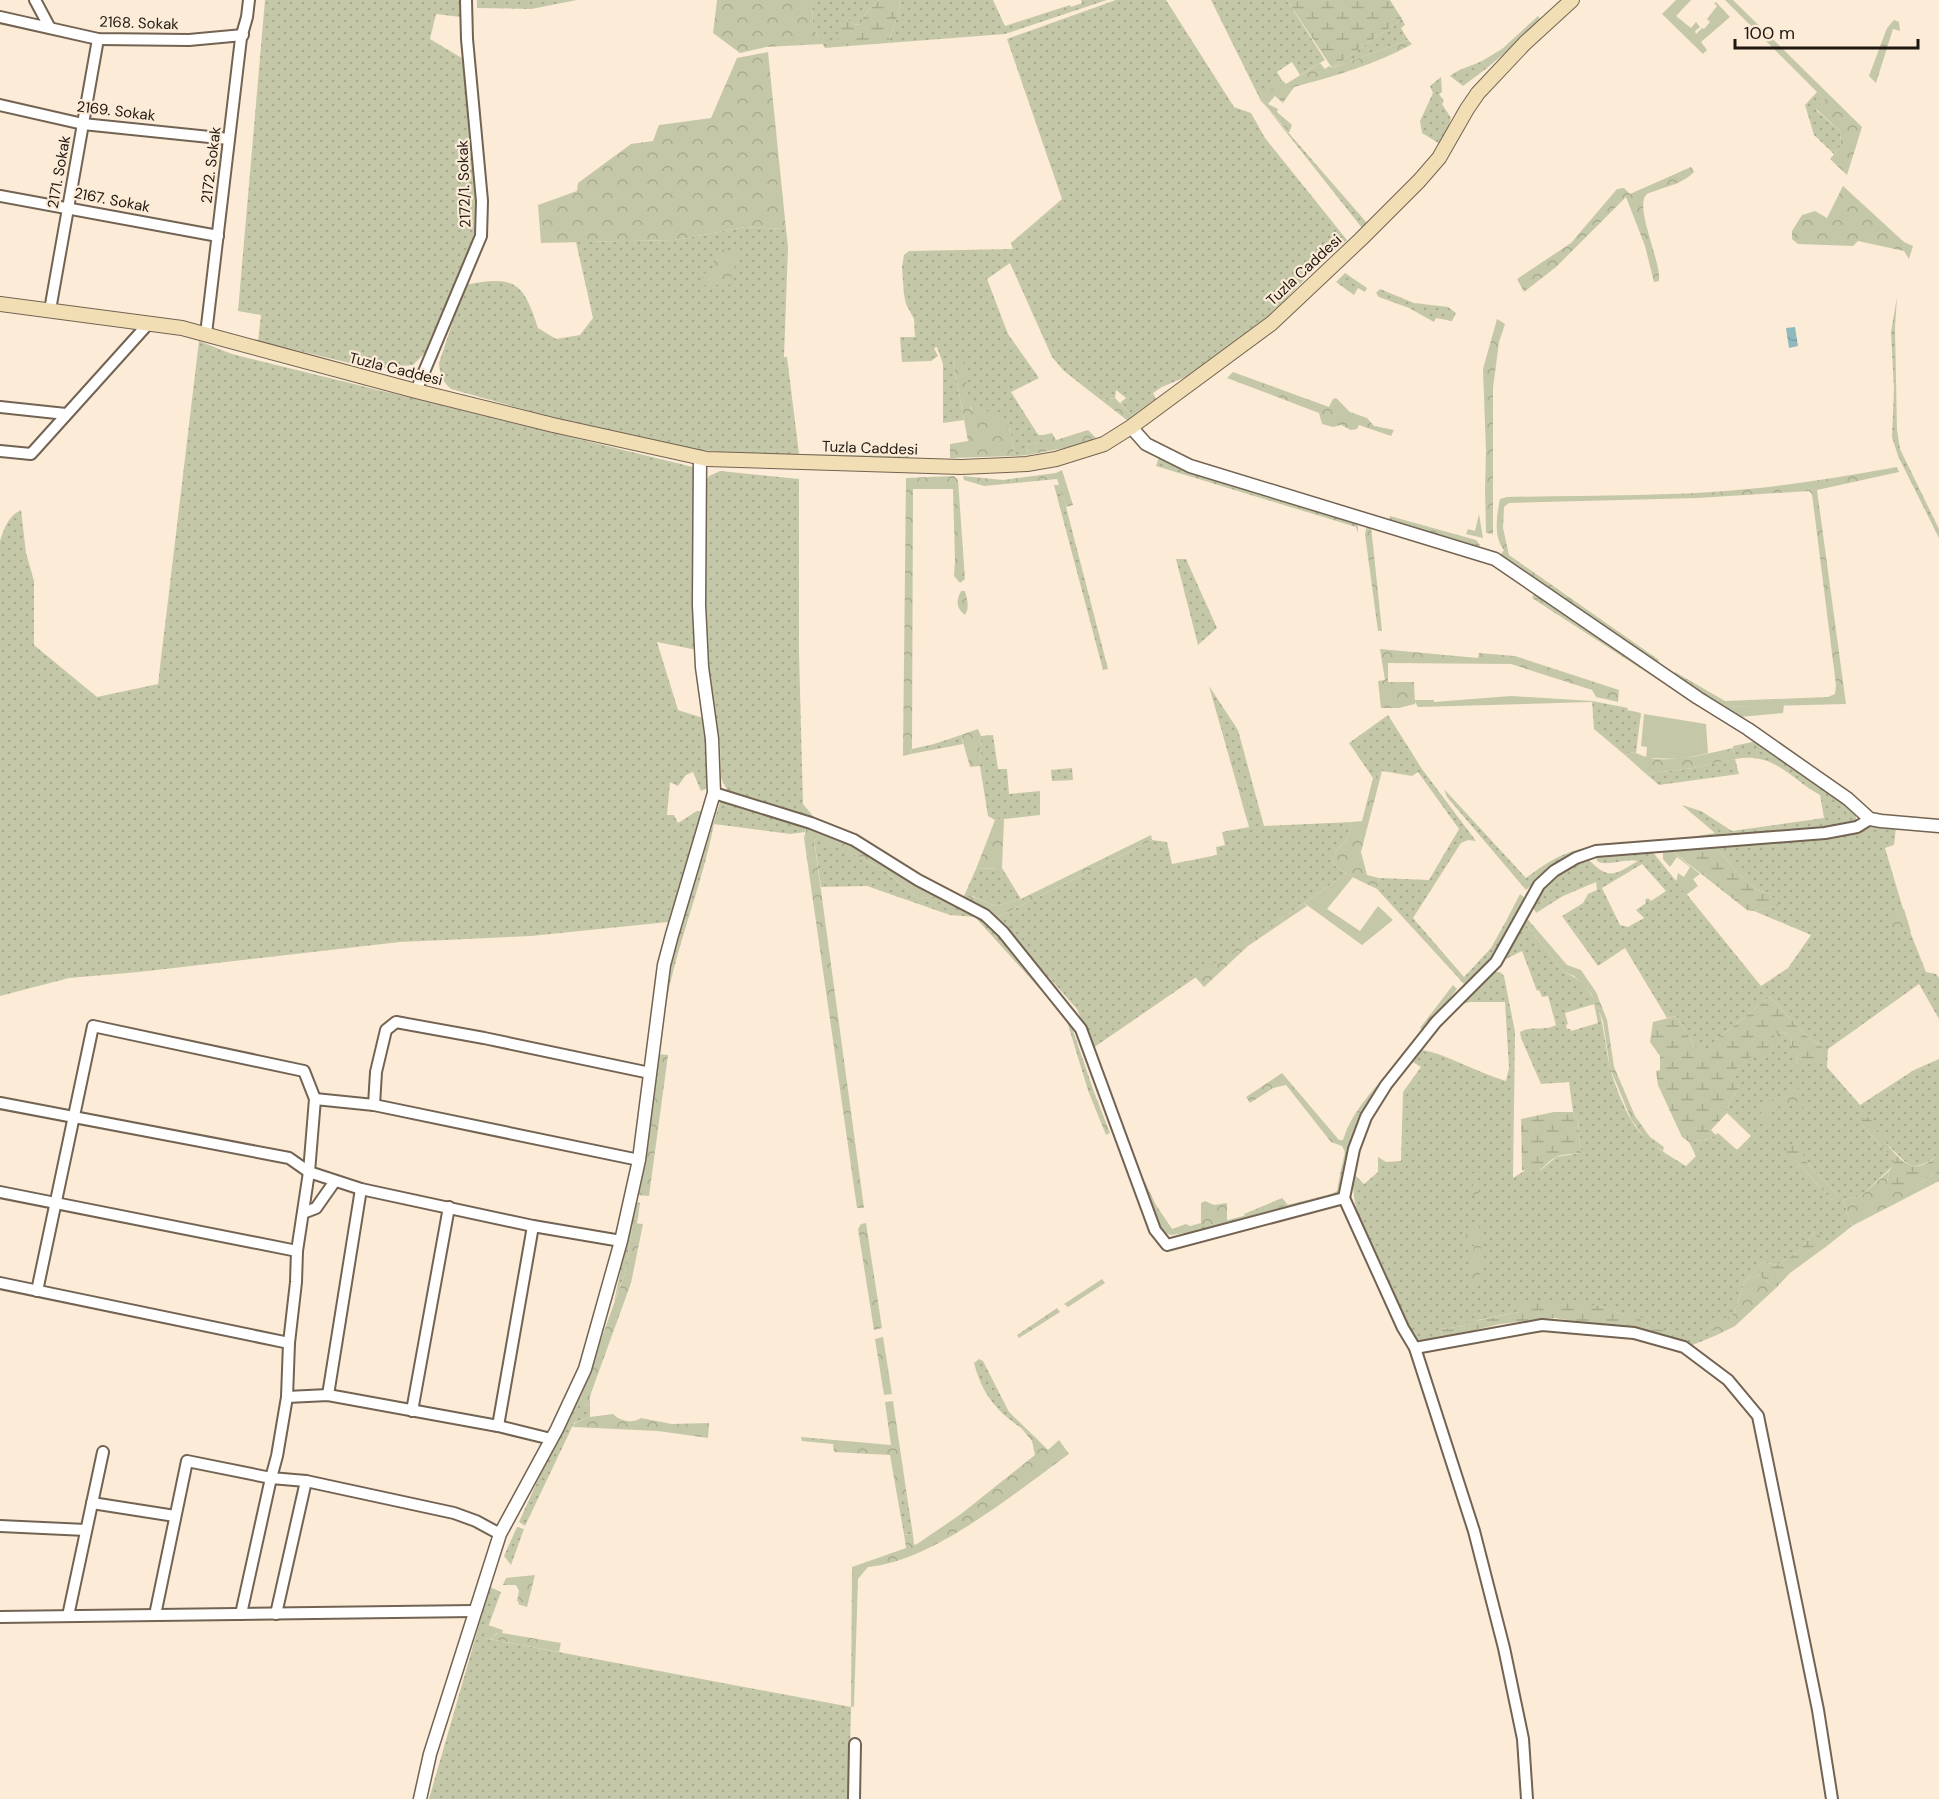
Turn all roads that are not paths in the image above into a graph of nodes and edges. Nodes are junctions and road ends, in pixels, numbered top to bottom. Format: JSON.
{"nodes":[{"id":1,"x":35,"y":0,"type":"edge"},
{"id":2,"x":249,"y":0,"type":"edge"},
{"id":3,"x":466,"y":0,"type":"edge"},
{"id":4,"x":1572,"y":0,"type":"edge"},
{"id":5,"x":0,"y":16,"type":"edge"},
{"id":6,"x":50,"y":28,"type":"junction"},
{"id":7,"x":243,"y":35,"type":"junction"},
{"id":8,"x":98,"y":39,"type":"junction"},
{"id":9,"x":0,"y":105,"type":"edge"},
{"id":10,"x":82,"y":124,"type":"junction"},
{"id":11,"x":229,"y":139,"type":"junction"},
{"id":12,"x":0,"y":196,"type":"edge"},
{"id":13,"x":68,"y":207,"type":"junction"},
{"id":14,"x":218,"y":236,"type":"junction"},
{"id":15,"x":0,"y":304,"type":"edge"},
{"id":16,"x":50,"y":310,"type":"junction"},
{"id":17,"x":149,"y":323,"type":"junction"},
{"id":18,"x":206,"y":334,"type":"junction"},
{"id":19,"x":416,"y":391,"type":"junction"},
{"id":20,"x":0,"y":408,"type":"edge"},
{"id":21,"x":66,"y":414,"type":"junction"},
{"id":22,"x":1131,"y":427,"type":"junction"},
{"id":23,"x":0,"y":451,"type":"edge"},
{"id":24,"x":700,"y":457,"type":"junction"},
{"id":25,"x":714,"y":793,"type":"junction"},
{"id":26,"x":1870,"y":819,"type":"junction"},
{"id":27,"x":1939,"y":826,"type":"edge"},
{"id":28,"x":650,"y":1073,"type":"junction"},
{"id":29,"x":315,"y":1099,"type":"junction"},
{"id":30,"x":0,"y":1103,"type":"edge"},
{"id":31,"x":374,"y":1105,"type":"junction"},
{"id":32,"x":74,"y":1117,"type":"junction"},
{"id":33,"x":639,"y":1160,"type":"junction"},
{"id":34,"x":309,"y":1172,"type":"junction"},
{"id":35,"x":335,"y":1180,"type":"junction"},
{"id":36,"x":362,"y":1189,"type":"junction"},
{"id":37,"x":0,"y":1192,"type":"edge"},
{"id":38,"x":1344,"y":1198,"type":"junction"},
{"id":39,"x":56,"y":1203,"type":"junction"},
{"id":40,"x":449,"y":1207,"type":"junction"},
{"id":41,"x":303,"y":1213,"type":"junction"},
{"id":42,"x":533,"y":1226,"type":"junction"},
{"id":43,"x":621,"y":1241,"type":"junction"},
{"id":44,"x":297,"y":1251,"type":"junction"},
{"id":45,"x":0,"y":1283,"type":"edge"},
{"id":46,"x":37,"y":1291,"type":"junction"},
{"id":47,"x":289,"y":1343,"type":"junction"},
{"id":48,"x":1415,"y":1348,"type":"junction"},
{"id":49,"x":328,"y":1395,"type":"junction"},
{"id":50,"x":287,"y":1397,"type":"junction"},
{"id":51,"x":412,"y":1411,"type":"junction"},
{"id":52,"x":498,"y":1426,"type":"junction"},
{"id":53,"x":551,"y":1439,"type":"junction"},
{"id":54,"x":103,"y":1452,"type":"dead end"},
{"id":55,"x":271,"y":1478,"type":"junction"},
{"id":56,"x":306,"y":1481,"type":"junction"},
{"id":57,"x":92,"y":1503,"type":"junction"},
{"id":58,"x":175,"y":1516,"type":"junction"},
{"id":59,"x":0,"y":1526,"type":"edge"},
{"id":60,"x":86,"y":1530,"type":"junction"},
{"id":61,"x":500,"y":1534,"type":"junction"},
{"id":62,"x":475,"y":1611,"type":"junction"},
{"id":63,"x":241,"y":1614,"type":"junction"},
{"id":64,"x":276,"y":1614,"type":"junction"},
{"id":65,"x":155,"y":1615,"type":"junction"},
{"id":66,"x":68,"y":1616,"type":"junction"},
{"id":67,"x":0,"y":1617,"type":"edge"},
{"id":68,"x":855,"y":1744,"type":"dead end"},
{"id":69,"x":420,"y":1799,"type":"edge"},
{"id":70,"x":854,"y":1799,"type":"edge"},
{"id":71,"x":1527,"y":1799,"type":"edge"},
{"id":72,"x":1832,"y":1799,"type":"edge"}],
"edges":[{"from":1,"to":6,"type":"street"},
{"from":2,"to":7,"type":"street","name":"2172. Sokak"},
{"from":3,"to":19,"type":"street","name":"2172/1. Sokak"},
{"from":4,"to":22,"type":"main road","name":"Tuzla Caddesi"},
{"from":5,"to":6,"type":"street","name":"2168. Sokak"},
{"from":6,"to":8,"type":"street","name":"2168. Sokak"},
{"from":7,"to":8,"type":"street","name":"2168. Sokak"},
{"from":7,"to":11,"type":"street","name":"2172. Sokak"},
{"from":8,"to":10,"type":"street","name":"2171. Sokak"},
{"from":9,"to":10,"type":"street","name":"2169. Sokak"},
{"from":10,"to":11,"type":"street","name":"2169. Sokak"},
{"from":10,"to":13,"type":"street","name":"2171. Sokak"},
{"from":11,"to":14,"type":"street","name":"2172. Sokak"},
{"from":12,"to":13,"type":"street","name":"2167. Sokak"},
{"from":13,"to":14,"type":"street","name":"2167. Sokak"},
{"from":13,"to":16,"type":"street","name":"2171. Sokak"},
{"from":14,"to":18,"type":"street","name":"2172. Sokak"},
{"from":15,"to":16,"type":"main road","name":"Tuzla Caddesi"},
{"from":16,"to":17,"type":"main road","name":"Tuzla Caddesi"},
{"from":17,"to":18,"type":"main road","name":"Tuzla Caddesi"},
{"from":17,"to":21,"type":"street"},
{"from":18,"to":19,"type":"main road","name":"Tuzla Caddesi"},
{"from":19,"to":24,"type":"main road","name":"Tuzla Caddesi"},
{"from":20,"to":21,"type":"street"},
{"from":21,"to":23,"type":"street"},
{"from":22,"to":24,"type":"main road","name":"Tuzla Caddesi"},
{"from":22,"to":26,"type":"street"},
{"from":24,"to":25,"type":"street"},
{"from":25,"to":28,"type":"street"},
{"from":25,"to":38,"type":"street"},
{"from":26,"to":27,"type":"street"},
{"from":26,"to":38,"type":"street"},
{"from":28,"to":31,"type":"street"},
{"from":28,"to":33,"type":"street"},
{"from":29,"to":31,"type":"street"},
{"from":29,"to":32,"type":"street"},
{"from":29,"to":34,"type":"street"},
{"from":30,"to":32,"type":"street"},
{"from":31,"to":33,"type":"street"},
{"from":32,"to":34,"type":"street"},
{"from":32,"to":39,"type":"street"},
{"from":33,"to":43,"type":"street"},
{"from":34,"to":35,"type":"street"},
{"from":34,"to":41,"type":"street"},
{"from":35,"to":36,"type":"street"},
{"from":35,"to":41,"type":"street"},
{"from":36,"to":40,"type":"street"},
{"from":36,"to":49,"type":"street"},
{"from":37,"to":39,"type":"street"},
{"from":38,"to":48,"type":"street"},
{"from":39,"to":44,"type":"street"},
{"from":39,"to":46,"type":"street"},
{"from":40,"to":42,"type":"street"},
{"from":40,"to":51,"type":"street"},
{"from":41,"to":44,"type":"street"},
{"from":42,"to":43,"type":"street"},
{"from":42,"to":52,"type":"street"},
{"from":43,"to":53,"type":"street"},
{"from":44,"to":47,"type":"street"},
{"from":45,"to":46,"type":"street"},
{"from":46,"to":47,"type":"street"},
{"from":47,"to":50,"type":"street"},
{"from":48,"to":71,"type":"street"},
{"from":48,"to":72,"type":"street"},
{"from":49,"to":50,"type":"street"},
{"from":49,"to":51,"type":"street"},
{"from":50,"to":55,"type":"street"},
{"from":51,"to":52,"type":"street"},
{"from":52,"to":53,"type":"street"},
{"from":53,"to":61,"type":"street"},
{"from":54,"to":57,"type":"street"},
{"from":55,"to":56,"type":"street"},
{"from":55,"to":58,"type":"street"},
{"from":55,"to":63,"type":"street"},
{"from":56,"to":61,"type":"street"},
{"from":56,"to":64,"type":"street"},
{"from":57,"to":58,"type":"street"},
{"from":57,"to":60,"type":"street"},
{"from":58,"to":65,"type":"street"},
{"from":59,"to":60,"type":"street"},
{"from":60,"to":66,"type":"street"},
{"from":61,"to":62,"type":"street"},
{"from":62,"to":64,"type":"street"},
{"from":62,"to":69,"type":"street"},
{"from":63,"to":64,"type":"street"},
{"from":63,"to":65,"type":"street"},
{"from":65,"to":66,"type":"street"},
{"from":66,"to":67,"type":"street"},
{"from":68,"to":70,"type":"street"}]}
